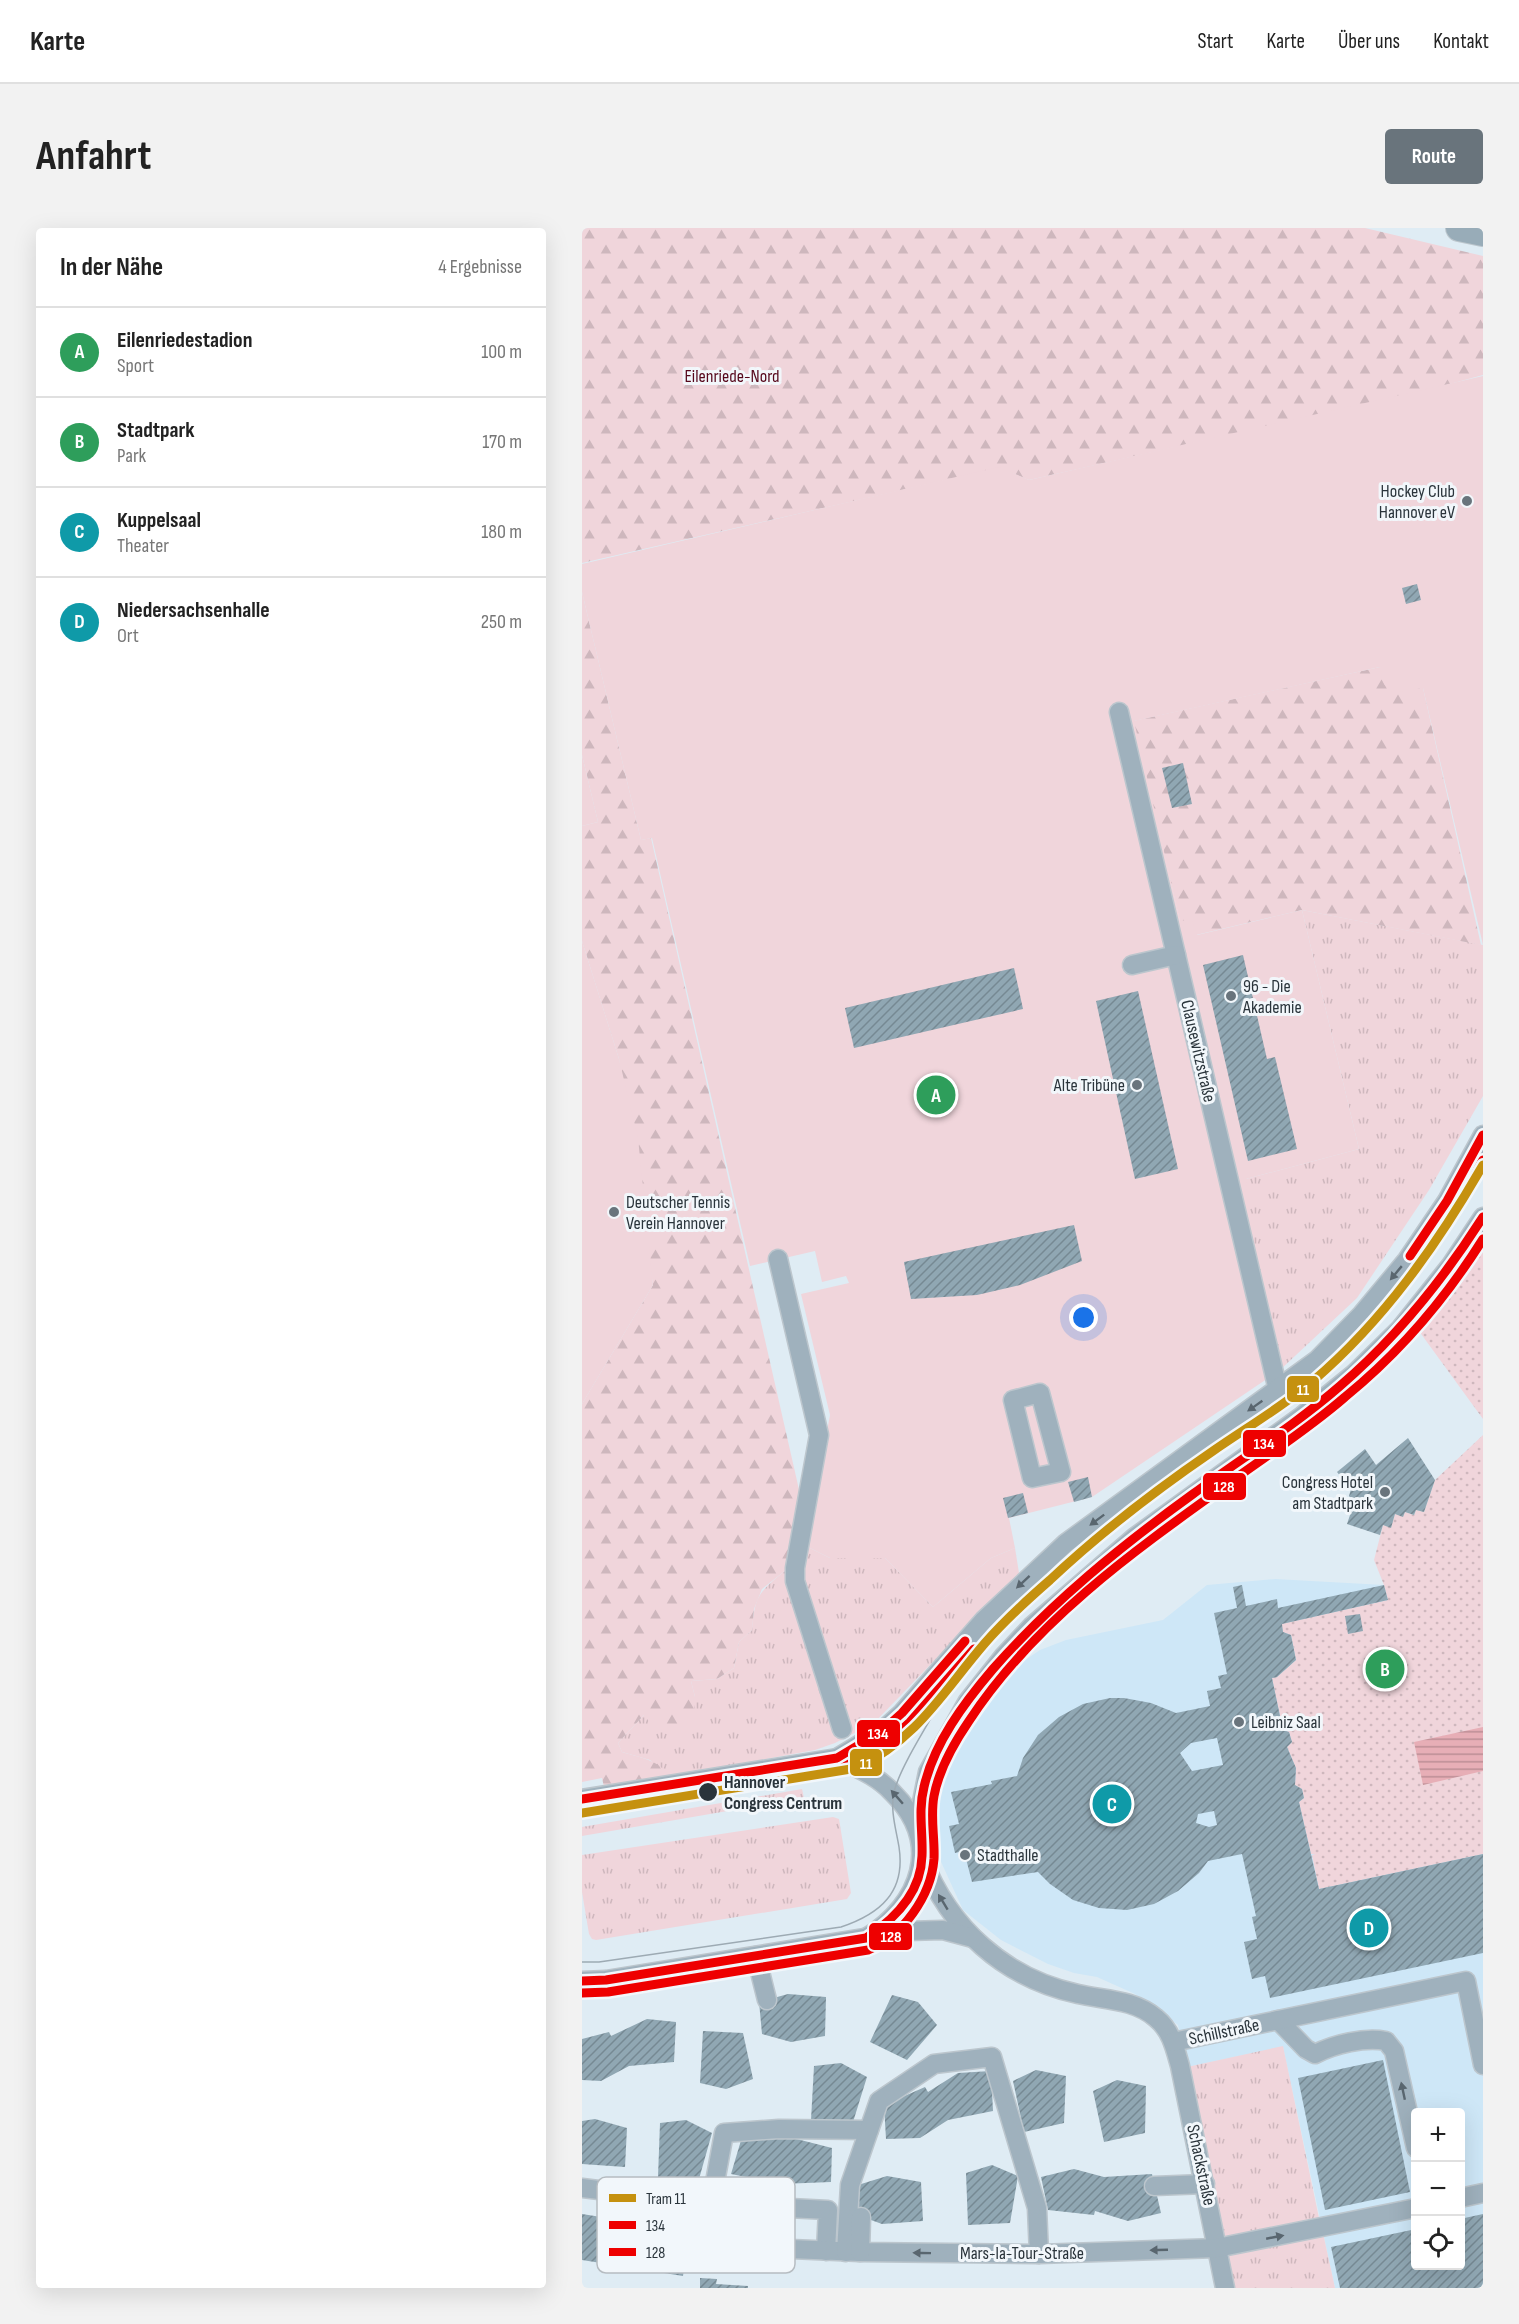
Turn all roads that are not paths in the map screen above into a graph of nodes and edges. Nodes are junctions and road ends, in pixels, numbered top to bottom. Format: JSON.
{"nodes":[{"id":1,"x":1459,"y":228,"type":"edge"},
{"id":2,"x":1483,"y":233,"type":"edge"},
{"id":3,"x":1119,"y":712,"type":"dead end"},
{"id":4,"x":1176,"y":955,"type":"junction"},
{"id":5,"x":1132,"y":965,"type":"dead end"},
{"id":6,"x":1483,"y":1135,"type":"edge"},
{"id":7,"x":1483,"y":1217,"type":"edge"},
{"id":8,"x":778,"y":1259,"type":"dead end"},
{"id":9,"x":1278,"y":1390,"type":"junction"},
{"id":10,"x":842,"y":1729,"type":"dead end"},
{"id":11,"x":837,"y":1758,"type":"junction"},
{"id":12,"x":582,"y":1799,"type":"edge"},
{"id":13,"x":922,"y":1851,"type":"junction"},
{"id":14,"x":866,"y":1938,"type":"junction"},
{"id":15,"x":974,"y":1939,"type":"junction"},
{"id":16,"x":756,"y":1956,"type":"junction"},
{"id":17,"x":582,"y":1981,"type":"edge"},
{"id":18,"x":767,"y":2000,"type":"dead end"},
{"id":19,"x":1278,"y":2020,"type":"junction"},
{"id":20,"x":1173,"y":2042,"type":"junction"},
{"id":21,"x":1483,"y":2065,"type":"edge"},
{"id":22,"x":1411,"y":2126,"type":"edge"},
{"id":23,"x":869,"y":2130,"type":"junction"},
{"id":24,"x":716,"y":2177,"type":"edge"},
{"id":25,"x":1205,"y":2184,"type":"junction"},
{"id":26,"x":1154,"y":2186,"type":"dead end"},
{"id":27,"x":582,"y":2188,"type":"edge"},
{"id":28,"x":597,"y":2190,"type":"edge"},
{"id":29,"x":1483,"y":2193,"type":"edge"},
{"id":30,"x":1465,"y":2197,"type":"edge"},
{"id":31,"x":795,"y":2208,"type":"edge"},
{"id":32,"x":1411,"y":2209,"type":"edge"},
{"id":33,"x":861,"y":2217,"type":"dead end"},
{"id":34,"x":1217,"y":2248,"type":"junction"},
{"id":35,"x":795,"y":2249,"type":"edge"},
{"id":36,"x":826,"y":2251,"type":"junction"},
{"id":37,"x":853,"y":2252,"type":"junction"},
{"id":38,"x":1039,"y":2254,"type":"junction"},
{"id":39,"x":1225,"y":2288,"type":"edge"}],
"edges":[{"from":1,"to":2,"type":"highway"},
{"from":3,"to":4,"type":"street","name":"Clausewitzstraße"},
{"from":4,"to":5,"type":"street"},
{"from":4,"to":9,"type":"street","name":"Clausewitzstraße"},
{"from":6,"to":9,"type":"street","one_way":true},
{"from":7,"to":13,"type":"street"},
{"from":8,"to":10,"type":"street"},
{"from":9,"to":11,"type":"street","one_way":true},
{"from":11,"to":12,"type":"street"},
{"from":13,"to":11,"type":"street","name":"Schillstraße","one_way":true},
{"from":13,"to":14,"type":"street"},
{"from":15,"to":13,"type":"street","name":"Schillstraße","one_way":true},
{"from":14,"to":15,"type":"street","name":"Schillstraße"},
{"from":14,"to":16,"type":"street","name":"Schillstraße"},
{"from":15,"to":20,"type":"street","name":"Schillstraße"},
{"from":16,"to":17,"type":"street","name":"Schillstraße"},
{"from":16,"to":18,"type":"street"},
{"from":19,"to":20,"type":"street","name":"Schillstraße"},
{"from":19,"to":21,"type":"street","name":"Schillstraße"},
{"from":22,"to":19,"type":"street","one_way":true},
{"from":20,"to":25,"type":"street","name":"Schackstraße"},
{"from":23,"to":24,"type":"street"},
{"from":23,"to":37,"type":"street"},
{"from":23,"to":38,"type":"street"},
{"from":25,"to":26,"type":"street"},
{"from":25,"to":34,"type":"street","name":"Schackstraße"},
{"from":27,"to":28,"type":"street"},
{"from":29,"to":30,"type":"street"},
{"from":31,"to":36,"type":"street"},
{"from":34,"to":32,"type":"street","name":"Mars-la-Tour-Straße","one_way":true},
{"from":33,"to":37,"type":"street"},
{"from":34,"to":38,"type":"street","name":"Mars-la-Tour-Straße","one_way":true},
{"from":34,"to":39,"type":"street","name":"Schackstraße"},
{"from":35,"to":36,"type":"street","name":"Mars-la-Tour-Straße"},
{"from":36,"to":37,"type":"street","name":"Mars-la-Tour-Straße"},
{"from":38,"to":37,"type":"street","name":"Mars-la-Tour-Straße","one_way":true}]}
